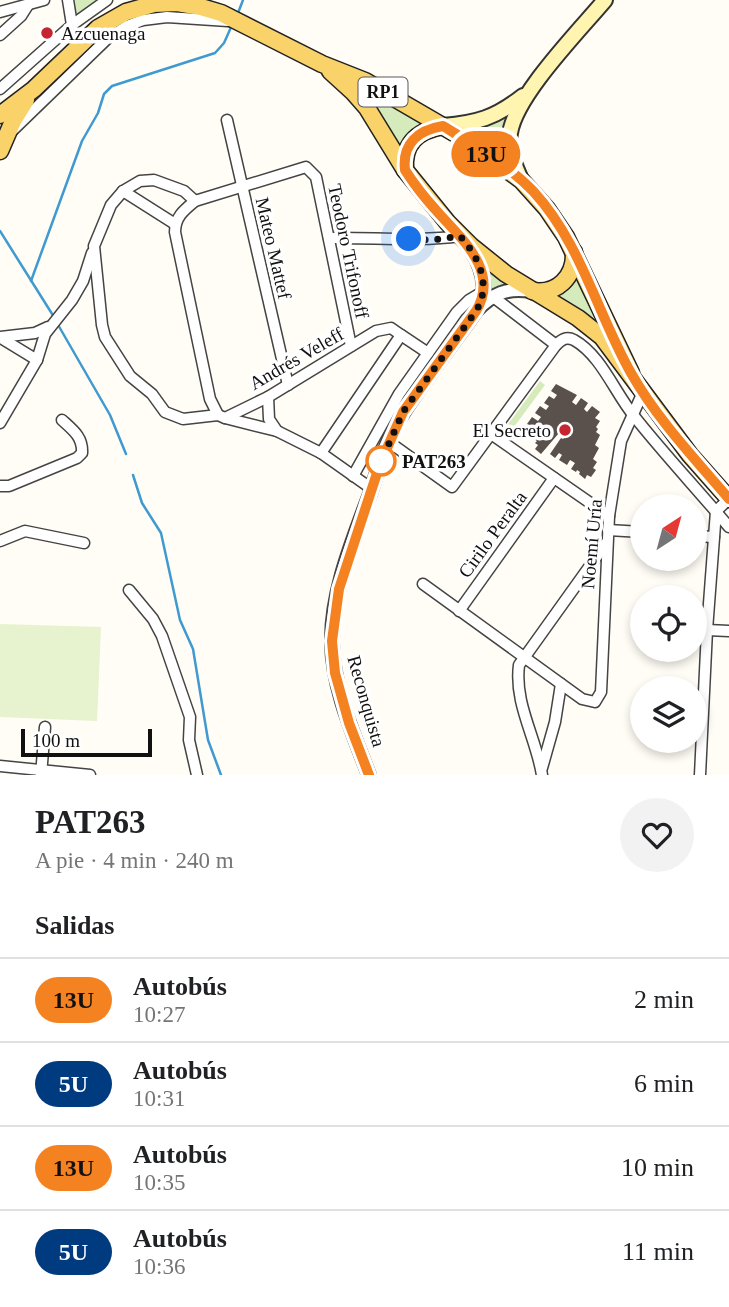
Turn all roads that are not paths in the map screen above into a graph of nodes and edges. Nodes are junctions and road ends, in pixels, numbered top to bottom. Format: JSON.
{"nodes":[{"id":1,"x":44,"y":0,"type":"edge"},
{"id":2,"x":68,"y":0,"type":"edge"},
{"id":3,"x":107,"y":0,"type":"edge"},
{"id":4,"x":194,"y":0,"type":"edge"},
{"id":5,"x":605,"y":0,"type":"edge"},
{"id":6,"x":28,"y":2,"type":"edge"},
{"id":7,"x":0,"y":12,"type":"edge"},
{"id":8,"x":220,"y":13,"type":"junction"},
{"id":9,"x":239,"y":22,"type":"junction"},
{"id":10,"x":72,"y":25,"type":"junction"},
{"id":11,"x":0,"y":35,"type":"edge"},
{"id":12,"x":322,"y":64,"type":"junction"},
{"id":13,"x":0,"y":89,"type":"edge"},
{"id":14,"x":34,"y":89,"type":"junction"},
{"id":15,"x":527,"y":93,"type":"junction"},
{"id":16,"x":0,"y":115,"type":"edge"},
{"id":17,"x":227,"y":120,"type":"dead end"},
{"id":18,"x":443,"y":126,"type":"junction"},
{"id":19,"x":2,"y":144,"type":"edge"},
{"id":20,"x":405,"y":170,"type":"junction"},
{"id":21,"x":521,"y":180,"type":"junction"},
{"id":22,"x":241,"y":187,"type":"junction"},
{"id":23,"x":123,"y":191,"type":"junction"},
{"id":24,"x":195,"y":201,"type":"junction"},
{"id":25,"x":175,"y":224,"type":"junction"},
{"id":26,"x":460,"y":236,"type":"junction"},
{"id":27,"x":328,"y":238,"type":"junction"},
{"id":28,"x":94,"y":246,"type":"junction"},
{"id":29,"x":574,"y":252,"type":"junction"},
{"id":30,"x":532,"y":291,"type":"junction"},
{"id":31,"x":488,"y":293,"type":"junction"},
{"id":32,"x":52,"y":325,"type":"junction"},
{"id":33,"x":401,"y":335,"type":"junction"},
{"id":34,"x":0,"y":337,"type":"edge"},
{"id":35,"x":559,"y":342,"type":"junction"},
{"id":36,"x":351,"y":346,"type":"junction"},
{"id":37,"x":428,"y":354,"type":"junction"},
{"id":38,"x":37,"y":360,"type":"junction"},
{"id":39,"x":631,"y":373,"type":"junction"},
{"id":40,"x":288,"y":385,"type":"junction"},
{"id":41,"x":643,"y":393,"type":"junction"},
{"id":42,"x":268,"y":397,"type":"junction"},
{"id":43,"x":632,"y":415,"type":"junction"},
{"id":44,"x":222,"y":416,"type":"junction"},
{"id":45,"x":62,"y":420,"type":"dead end"},
{"id":46,"x":0,"y":423,"type":"edge"},
{"id":47,"x":277,"y":431,"type":"junction"},
{"id":48,"x":491,"y":434,"type":"junction"},
{"id":49,"x":389,"y":442,"type":"junction"},
{"id":50,"x":321,"y":453,"type":"junction"},
{"id":51,"x":353,"y":476,"type":"junction"},
{"id":52,"x":554,"y":478,"type":"junction"},
{"id":53,"x":0,"y":486,"type":"edge"},
{"id":54,"x":372,"y":489,"type":"junction"},
{"id":55,"x":729,"y":499,"type":"edge"},
{"id":56,"x":716,"y":512,"type":"junction"},
{"id":57,"x":610,"y":516,"type":"junction"},
{"id":58,"x":729,"y":527,"type":"edge"},
{"id":59,"x":608,"y":530,"type":"junction"},
{"id":60,"x":630,"y":531,"type":"edge"},
{"id":61,"x":707,"y":537,"type":"edge"},
{"id":62,"x":714,"y":537,"type":"junction"},
{"id":63,"x":0,"y":541,"type":"edge"},
{"id":64,"x":607,"y":542,"type":"junction"},
{"id":65,"x":84,"y":543,"type":"dead end"},
{"id":66,"x":423,"y":584,"type":"dead end"},
{"id":67,"x":129,"y":590,"type":"dead end"},
{"id":68,"x":458,"y":611,"type":"junction"},
{"id":69,"x":707,"y":630,"type":"joint"},
{"id":70,"x":729,"y":631,"type":"edge"},
{"id":71,"x":524,"y":656,"type":"junction"},
{"id":72,"x":705,"y":662,"type":"edge"},
{"id":73,"x":561,"y":684,"type":"junction"},
{"id":74,"x":46,"y":727,"type":"dead end"},
{"id":75,"x":0,"y":766,"type":"edge"},
{"id":76,"x":41,"y":773,"type":"edge"},
{"id":77,"x":542,"y":773,"type":"edge"},
{"id":78,"x":90,"y":775,"type":"edge"},
{"id":79,"x":197,"y":775,"type":"edge"},
{"id":80,"x":369,"y":775,"type":"edge"},
{"id":81,"x":700,"y":775,"type":"edge"}],
"edges":[{"from":1,"to":6,"type":"street"},
{"from":2,"to":10,"type":"street"},
{"from":3,"to":10,"type":"street"},
{"from":4,"to":8,"type":"street"},
{"from":5,"to":15,"type":"main road"},
{"from":6,"to":7,"type":"street"},
{"from":6,"to":11,"type":"street"},
{"from":8,"to":9,"type":"main road","number":"RP1"},
{"from":8,"to":14,"type":"main road","number":"RP1"},
{"from":9,"to":12,"type":"main road","number":"RP1"},
{"from":9,"to":19,"type":"street"},
{"from":10,"to":13,"type":"street"},
{"from":12,"to":18,"type":"main road","number":"RP1"},
{"from":12,"to":20,"type":"main road","number":"RP1"},
{"from":14,"to":16,"type":"main road","number":"RP1"},
{"from":14,"to":19,"type":"main road","number":"RP1"},
{"from":15,"to":18,"type":"main road"},
{"from":15,"to":21,"type":"main road"},
{"from":17,"to":22,"type":"street","name":"Mateo Mattef"},
{"from":18,"to":20,"type":"main road"},
{"from":18,"to":21,"type":"main road","number":"RP1"},
{"from":20,"to":26,"type":"main road","number":"RP1"},
{"from":21,"to":29,"type":"main road","number":"RP1"},
{"from":22,"to":24,"type":"street"},
{"from":22,"to":27,"type":"street","name":"Teodoro Trifonoff"},
{"from":22,"to":40,"type":"street","name":"Mateo Mattef"},
{"from":23,"to":24,"type":"street"},
{"from":23,"to":25,"type":"street"},
{"from":23,"to":28,"type":"street"},
{"from":24,"to":25,"type":"street"},
{"from":25,"to":44,"type":"street"},
{"from":26,"to":27,"type":"street"},
{"from":26,"to":30,"type":"main road","number":"RP1"},
{"from":26,"to":31,"type":"street"},
{"from":27,"to":36,"type":"street","name":"Teodoro Trifonoff"},
{"from":28,"to":32,"type":"street"},
{"from":28,"to":44,"type":"street"},
{"from":29,"to":30,"type":"main road"},
{"from":29,"to":39,"type":"main road","number":"RP1"},
{"from":30,"to":31,"type":"street"},
{"from":30,"to":39,"type":"main road"},
{"from":31,"to":35,"type":"street"},
{"from":31,"to":37,"type":"street"},
{"from":31,"to":49,"type":"street","name":"Reconquista"},
{"from":32,"to":34,"type":"street"},
{"from":32,"to":38,"type":"street"},
{"from":33,"to":36,"type":"street","name":"Andrés Veleff"},
{"from":33,"to":37,"type":"street"},
{"from":33,"to":50,"type":"street"},
{"from":34,"to":38,"type":"street"},
{"from":35,"to":43,"type":"street"},
{"from":35,"to":48,"type":"street"},
{"from":36,"to":40,"type":"street","name":"Andrés Veleff"},
{"from":37,"to":51,"type":"street"},
{"from":38,"to":46,"type":"street"},
{"from":39,"to":41,"type":"main road","number":"RP1"},
{"from":40,"to":42,"type":"street","name":"Andrés Veleff"},
{"from":41,"to":43,"type":"street","name":"Noemí Uría"},
{"from":41,"to":55,"type":"main road","number":"RP1"},
{"from":42,"to":44,"type":"street","name":"Andrés Veleff"},
{"from":42,"to":47,"type":"street"},
{"from":43,"to":56,"type":"street"},
{"from":43,"to":57,"type":"street","name":"Noemí Uría"},
{"from":44,"to":47,"type":"street"},
{"from":45,"to":53,"type":"street"},
{"from":47,"to":50,"type":"street"},
{"from":48,"to":49,"type":"street"},
{"from":48,"to":52,"type":"street"},
{"from":49,"to":54,"type":"street","name":"Reconquista"},
{"from":50,"to":51,"type":"street"},
{"from":51,"to":54,"type":"street"},
{"from":52,"to":57,"type":"street"},
{"from":52,"to":68,"type":"street","name":"Cirilo Peralta"},
{"from":54,"to":80,"type":"street","name":"Reconquista"},
{"from":55,"to":56,"type":"street"},
{"from":56,"to":58,"type":"street"},
{"from":56,"to":62,"type":"street"},
{"from":57,"to":59,"type":"street","name":"Noemí Uría"},
{"from":59,"to":60,"type":"street"},
{"from":59,"to":64,"type":"street","name":"Noemí Uría"},
{"from":61,"to":62,"type":"street"},
{"from":62,"to":69,"type":"street"},
{"from":63,"to":65,"type":"street"},
{"from":64,"to":71,"type":"street"},
{"from":64,"to":73,"type":"street","name":"Noemí Uría"},
{"from":66,"to":68,"type":"street"},
{"from":67,"to":79,"type":"street"},
{"from":68,"to":71,"type":"street"},
{"from":69,"to":70,"type":"street"},
{"from":71,"to":73,"type":"street"},
{"from":71,"to":77,"type":"street"},
{"from":72,"to":81,"type":"street"},
{"from":73,"to":77,"type":"street"},
{"from":74,"to":76,"type":"street"},
{"from":75,"to":76,"type":"street"},
{"from":76,"to":78,"type":"street"}]}
